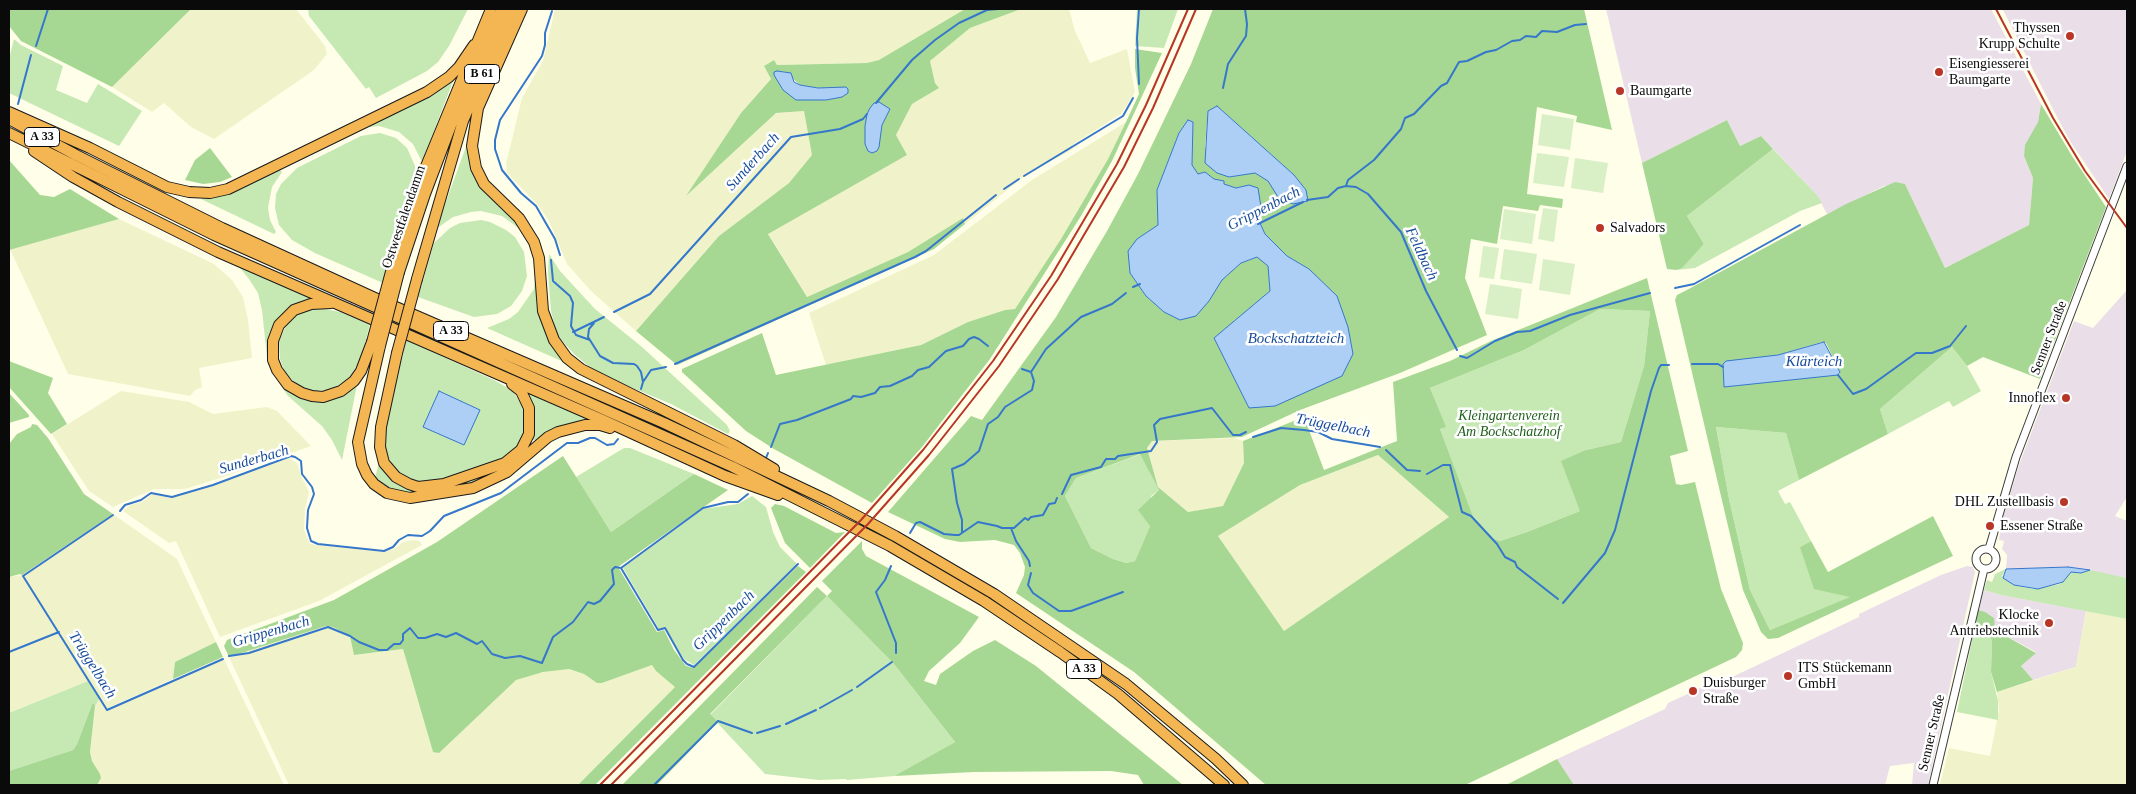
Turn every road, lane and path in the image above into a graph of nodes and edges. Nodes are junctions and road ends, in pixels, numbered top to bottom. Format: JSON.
{"nodes":[{"id":1,"x":491,"y":9,"type":"edge"},
{"id":2,"x":511,"y":11,"type":"edge"},
{"id":3,"x":499,"y":26,"type":"junction"},
{"id":4,"x":474,"y":45,"type":"junction"},
{"id":5,"x":9,"y":112,"type":"edge"},
{"id":6,"x":9,"y":119,"type":"edge"},
{"id":7,"x":9,"y":133,"type":"edge"},
{"id":8,"x":19,"y":139,"type":"junction"},
{"id":9,"x":2127,"y":166,"type":"edge"},
{"id":10,"x":396,"y":270,"type":"junction"},
{"id":11,"x":335,"y":303,"type":"junction"},
{"id":12,"x":376,"y":344,"type":"junction"},
{"id":13,"x":495,"y":373,"type":"junction"},
{"id":14,"x":633,"y":435,"type":"junction"},
{"id":15,"x":829,"y":501,"type":"junction"},
{"id":16,"x":822,"y":510,"type":"junction"},
{"id":17,"x":1989,"y":549,"type":"junction"},
{"id":18,"x":1984,"y":569,"type":"junction"},
{"id":19,"x":1224,"y":785,"type":"edge"},
{"id":20,"x":1243,"y":785,"type":"edge"},
{"id":21,"x":1934,"y":785,"type":"edge"}],
"edges":[{"from":1,"to":3,"type":"highway"},
{"from":2,"to":3,"type":"highway","name":"Ostwestfalendamm","number":"B 61"},
{"from":2,"to":3,"type":"highway"},
{"from":3,"to":4,"type":"highway"},
{"from":3,"to":10,"type":"highway","name":"Ostwestfalendamm","number":"B 61"},
{"from":3,"to":13,"type":"highway","name":"Ostwestfalendamm","number":"B 61","bridge":true},
{"from":3,"to":15,"type":"highway"},
{"from":4,"to":5,"type":"highway"},
{"from":4,"to":10,"type":"highway"},
{"from":6,"to":15,"type":"highway","number":"A 33"},
{"from":7,"to":8,"type":"highway","number":"A 33"},
{"from":8,"to":11,"type":"highway"},
{"from":8,"to":16,"type":"highway","number":"A 33"},
{"from":9,"to":17,"type":"street","name":"Senner Straße"},
{"from":10,"to":12,"type":"highway","bridge":true},
{"from":11,"to":12,"type":"highway"},
{"from":11,"to":13,"type":"highway"},
{"from":12,"to":14,"type":"highway"},
{"from":13,"to":14,"type":"highway"},
{"from":14,"to":16,"type":"highway"},
{"from":15,"to":20,"type":"highway","number":"A 33"},
{"from":16,"to":19,"type":"highway","number":"A 33"},
{"from":17,"to":18,"type":"street"},
{"from":17,"to":18,"type":"street"},
{"from":18,"to":21,"type":"street","name":"Senner Straße"}]}
